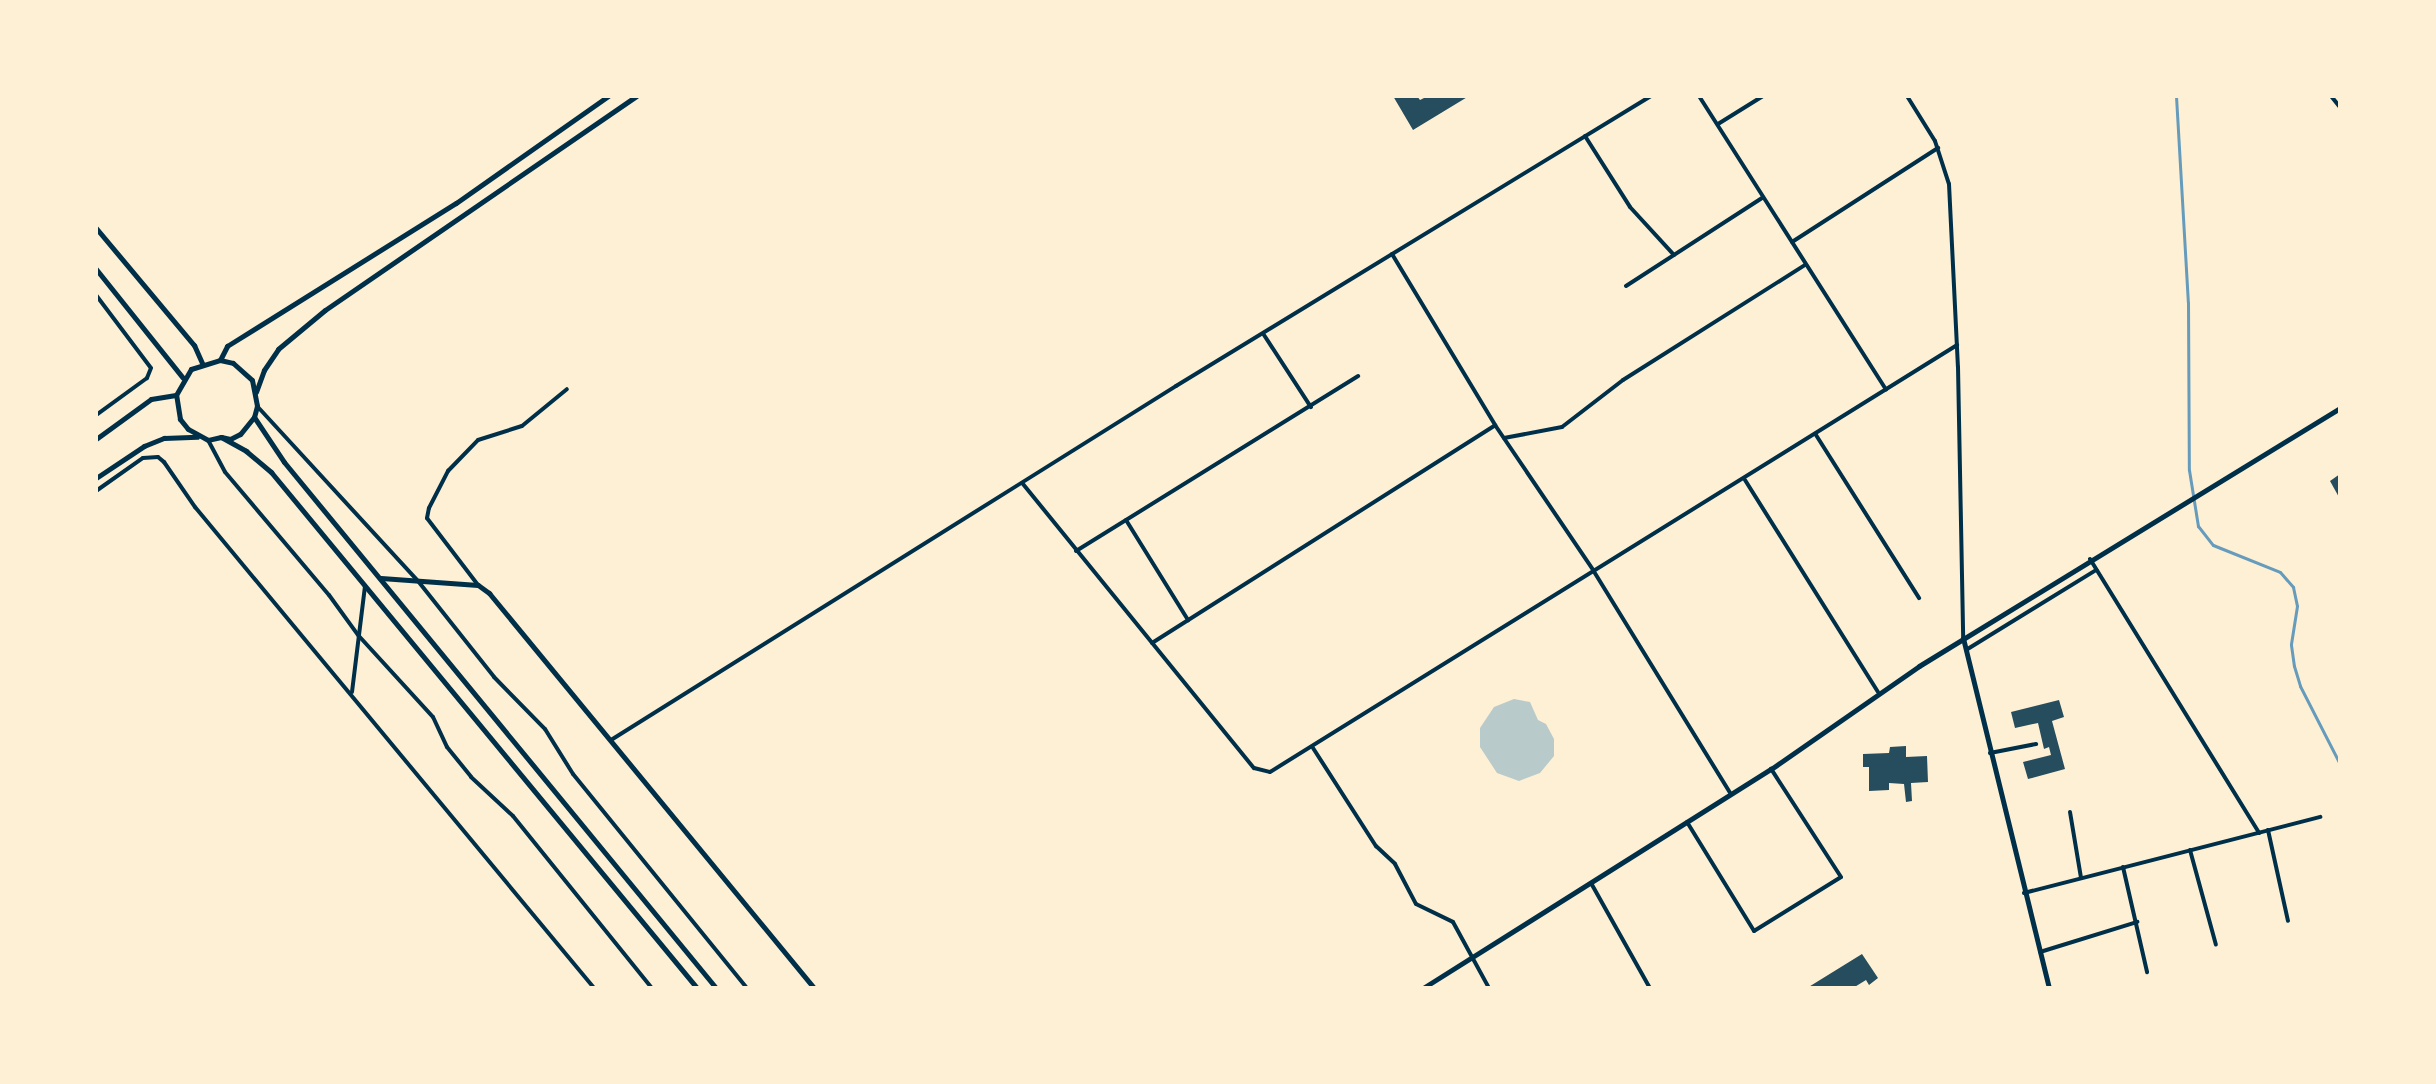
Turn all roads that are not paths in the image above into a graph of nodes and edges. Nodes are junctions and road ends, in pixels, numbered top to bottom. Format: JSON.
{"nodes":[{"id":1,"x":608,"y":96,"type":"edge"},
{"id":2,"x":636,"y":96,"type":"edge"},
{"id":3,"x":1651,"y":96,"type":"edge"},
{"id":4,"x":1699,"y":96,"type":"edge"},
{"id":5,"x":1763,"y":96,"type":"edge"},
{"id":6,"x":1907,"y":96,"type":"edge"},
{"id":7,"x":2331,"y":96,"type":"edge"},
{"id":8,"x":2340,"y":107,"type":"edge"},
{"id":9,"x":1717,"y":125,"type":"junction"},
{"id":10,"x":1585,"y":136,"type":"junction"},
{"id":11,"x":1938,"y":148,"type":"junction"},
{"id":12,"x":1763,"y":198,"type":"junction"},
{"id":13,"x":96,"y":228,"type":"edge"},
{"id":14,"x":1792,"y":242,"type":"junction"},
{"id":15,"x":1392,"y":254,"type":"junction"},
{"id":16,"x":1674,"y":255,"type":"junction"},
{"id":17,"x":1805,"y":265,"type":"junction"},
{"id":18,"x":96,"y":269,"type":"edge"},
{"id":19,"x":1626,"y":286,"type":"dead end"},
{"id":20,"x":96,"y":295,"type":"edge"},
{"id":21,"x":1263,"y":335,"type":"junction"},
{"id":22,"x":1957,"y":345,"type":"junction"},
{"id":23,"x":220,"y":360,"type":"junction"},
{"id":24,"x":202,"y":363,"type":"junction"},
{"id":25,"x":1358,"y":376,"type":"dead end"},
{"id":26,"x":183,"y":378,"type":"junction"},
{"id":27,"x":567,"y":389,"type":"dead end"},
{"id":28,"x":1886,"y":390,"type":"junction"},
{"id":29,"x":256,"y":392,"type":"junction"},
{"id":30,"x":176,"y":395,"type":"junction"},
{"id":31,"x":257,"y":406,"type":"junction"},
{"id":32,"x":1311,"y":407,"type":"junction"},
{"id":33,"x":2340,"y":408,"type":"edge"},
{"id":34,"x":96,"y":415,"type":"edge"},
{"id":35,"x":254,"y":417,"type":"junction"},
{"id":36,"x":1495,"y":425,"type":"junction"},
{"id":37,"x":1816,"y":435,"type":"junction"},
{"id":38,"x":198,"y":437,"type":"junction"},
{"id":39,"x":221,"y":437,"type":"junction"},
{"id":40,"x":1504,"y":438,"type":"junction"},
{"id":41,"x":96,"y":439,"type":"edge"},
{"id":42,"x":208,"y":440,"type":"junction"},
{"id":43,"x":96,"y":478,"type":"edge"},
{"id":44,"x":1745,"y":480,"type":"junction"},
{"id":45,"x":1023,"y":484,"type":"junction"},
{"id":46,"x":96,"y":491,"type":"edge"},
{"id":47,"x":1126,"y":520,"type":"junction"},
{"id":48,"x":1076,"y":551,"type":"junction"},
{"id":49,"x":2090,"y":559,"type":"junction"},
{"id":50,"x":1593,"y":570,"type":"junction"},
{"id":51,"x":2096,"y":570,"type":"junction"},
{"id":52,"x":380,"y":578,"type":"junction"},
{"id":53,"x":418,"y":581,"type":"junction"},
{"id":54,"x":478,"y":585,"type":"junction"},
{"id":55,"x":365,"y":586,"type":"junction"},
{"id":56,"x":1919,"y":598,"type":"dead end"},
{"id":57,"x":1189,"y":621,"type":"junction"},
{"id":58,"x":358,"y":635,"type":"junction"},
{"id":59,"x":1963,"y":638,"type":"junction"},
{"id":60,"x":1152,"y":643,"type":"junction"},
{"id":61,"x":1966,"y":650,"type":"junction"},
{"id":62,"x":352,"y":692,"type":"junction"},
{"id":63,"x":1878,"y":692,"type":"junction"},
{"id":64,"x":611,"y":740,"type":"junction"},
{"id":65,"x":2036,"y":744,"type":"dead end"},
{"id":66,"x":1312,"y":747,"type":"junction"},
{"id":67,"x":1990,"y":753,"type":"junction"},
{"id":68,"x":1771,"y":769,"type":"junction"},
{"id":69,"x":1731,"y":794,"type":"junction"},
{"id":70,"x":2070,"y":812,"type":"dead end"},
{"id":71,"x":2320,"y":817,"type":"dead end"},
{"id":72,"x":1687,"y":822,"type":"junction"},
{"id":73,"x":2268,"y":830,"type":"junction"},
{"id":74,"x":2259,"y":833,"type":"junction"},
{"id":75,"x":2190,"y":850,"type":"junction"},
{"id":76,"x":2123,"y":867,"type":"junction"},
{"id":77,"x":2081,"y":878,"type":"junction"},
{"id":78,"x":1591,"y":883,"type":"junction"},
{"id":79,"x":2024,"y":893,"type":"junction"},
{"id":80,"x":2288,"y":921,"type":"dead end"},
{"id":81,"x":2137,"y":922,"type":"junction"},
{"id":82,"x":2216,"y":945,"type":"dead end"},
{"id":83,"x":2040,"y":952,"type":"junction"},
{"id":84,"x":1471,"y":958,"type":"junction"},
{"id":85,"x":2147,"y":972,"type":"dead end"},
{"id":86,"x":594,"y":988,"type":"edge"},
{"id":87,"x":652,"y":988,"type":"edge"},
{"id":88,"x":697,"y":988,"type":"edge"},
{"id":89,"x":716,"y":988,"type":"edge"},
{"id":90,"x":747,"y":988,"type":"edge"},
{"id":91,"x":814,"y":988,"type":"edge"},
{"id":92,"x":1423,"y":988,"type":"edge"},
{"id":93,"x":1489,"y":988,"type":"edge"},
{"id":94,"x":1650,"y":988,"type":"edge"},
{"id":95,"x":2049,"y":988,"type":"edge"}],
"edges":[{"from":1,"to":23,"type":"street"},
{"from":2,"to":29,"type":"street"},
{"from":3,"to":10,"type":"street"},
{"from":4,"to":9,"type":"street"},
{"from":5,"to":9,"type":"street"},
{"from":6,"to":11,"type":"street"},
{"from":7,"to":8,"type":"street"},
{"from":9,"to":12,"type":"street"},
{"from":10,"to":15,"type":"street"},
{"from":10,"to":16,"type":"street"},
{"from":11,"to":14,"type":"street"},
{"from":11,"to":22,"type":"street"},
{"from":12,"to":14,"type":"street"},
{"from":12,"to":16,"type":"street"},
{"from":13,"to":24,"type":"street"},
{"from":14,"to":17,"type":"street"},
{"from":15,"to":21,"type":"street"},
{"from":15,"to":36,"type":"street"},
{"from":16,"to":19,"type":"street"},
{"from":17,"to":28,"type":"street"},
{"from":17,"to":40,"type":"street"},
{"from":18,"to":26,"type":"street"},
{"from":20,"to":34,"type":"street"},
{"from":21,"to":32,"type":"street"},
{"from":21,"to":45,"type":"street"},
{"from":22,"to":28,"type":"street"},
{"from":22,"to":59,"type":"street"},
{"from":23,"to":24,"type":"street"},
{"from":23,"to":29,"type":"street"},
{"from":24,"to":26,"type":"street"},
{"from":25,"to":32,"type":"street"},
{"from":26,"to":30,"type":"street"},
{"from":27,"to":54,"type":"street"},
{"from":28,"to":37,"type":"street"},
{"from":29,"to":31,"type":"street"},
{"from":30,"to":38,"type":"street"},
{"from":30,"to":41,"type":"street"},
{"from":31,"to":35,"type":"street"},
{"from":31,"to":53,"type":"street"},
{"from":32,"to":47,"type":"street"},
{"from":33,"to":49,"type":"street"},
{"from":35,"to":39,"type":"street"},
{"from":35,"to":52,"type":"street"},
{"from":36,"to":40,"type":"street"},
{"from":36,"to":57,"type":"street"},
{"from":37,"to":44,"type":"street"},
{"from":37,"to":56,"type":"street"},
{"from":38,"to":42,"type":"street"},
{"from":38,"to":43,"type":"street"},
{"from":39,"to":42,"type":"street"},
{"from":39,"to":55,"type":"street"},
{"from":40,"to":50,"type":"street"},
{"from":42,"to":58,"type":"street"},
{"from":44,"to":50,"type":"street"},
{"from":44,"to":63,"type":"street"},
{"from":45,"to":48,"type":"street"},
{"from":45,"to":64,"type":"street"},
{"from":46,"to":62,"type":"street"},
{"from":47,"to":48,"type":"street"},
{"from":47,"to":57,"type":"street"},
{"from":48,"to":60,"type":"street"},
{"from":49,"to":51,"type":"street"},
{"from":49,"to":59,"type":"street"},
{"from":50,"to":66,"type":"street"},
{"from":50,"to":69,"type":"street"},
{"from":51,"to":61,"type":"street"},
{"from":51,"to":74,"type":"street"},
{"from":52,"to":53,"type":"street"},
{"from":52,"to":89,"type":"street"},
{"from":53,"to":54,"type":"street"},
{"from":53,"to":90,"type":"street"},
{"from":54,"to":64,"type":"street"},
{"from":55,"to":58,"type":"street"},
{"from":55,"to":88,"type":"street"},
{"from":57,"to":60,"type":"street"},
{"from":58,"to":62,"type":"street"},
{"from":58,"to":87,"type":"street"},
{"from":59,"to":61,"type":"street"},
{"from":59,"to":63,"type":"street"},
{"from":60,"to":66,"type":"street"},
{"from":61,"to":67,"type":"street"},
{"from":62,"to":86,"type":"street"},
{"from":63,"to":68,"type":"street"},
{"from":64,"to":91,"type":"street"},
{"from":65,"to":67,"type":"street"},
{"from":66,"to":84,"type":"street"},
{"from":67,"to":79,"type":"street"},
{"from":68,"to":69,"type":"street"},
{"from":68,"to":72,"type":"street"},
{"from":69,"to":72,"type":"street"},
{"from":70,"to":77,"type":"street"},
{"from":71,"to":73,"type":"street"},
{"from":72,"to":78,"type":"street"},
{"from":73,"to":74,"type":"street"},
{"from":73,"to":80,"type":"street"},
{"from":74,"to":75,"type":"street"},
{"from":75,"to":76,"type":"street"},
{"from":75,"to":82,"type":"street"},
{"from":76,"to":77,"type":"street"},
{"from":76,"to":81,"type":"street"},
{"from":77,"to":79,"type":"street"},
{"from":78,"to":84,"type":"street"},
{"from":78,"to":94,"type":"street"},
{"from":79,"to":83,"type":"street"},
{"from":81,"to":83,"type":"street"},
{"from":81,"to":85,"type":"street"},
{"from":83,"to":95,"type":"street"},
{"from":84,"to":92,"type":"street"},
{"from":84,"to":93,"type":"street"}]}
